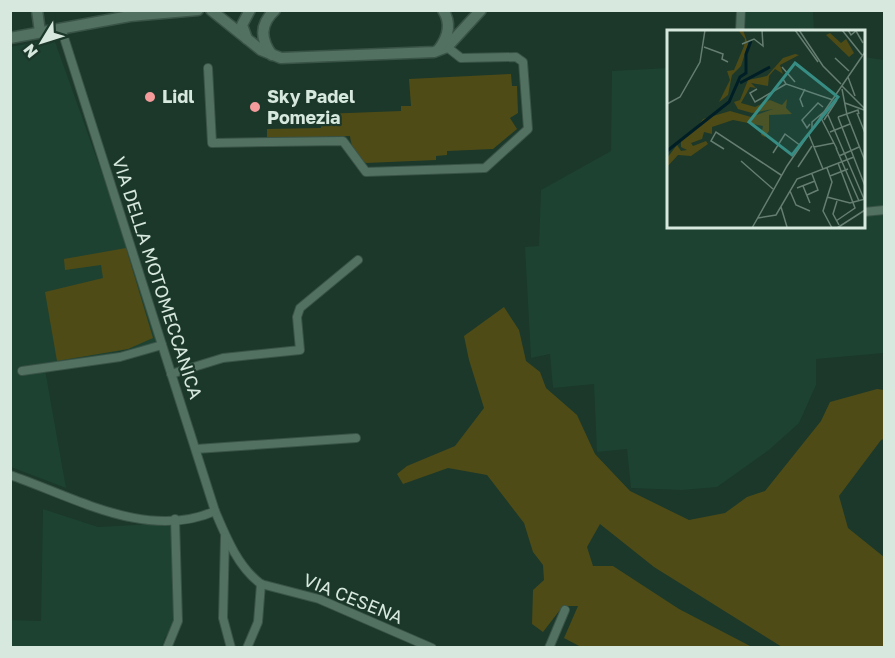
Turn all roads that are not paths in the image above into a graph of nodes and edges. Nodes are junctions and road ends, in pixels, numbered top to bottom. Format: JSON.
{"nodes":[{"id":1,"x":37,"y":10,"type":"edge"},
{"id":2,"x":198,"y":10,"type":"edge"},
{"id":3,"x":211,"y":10,"type":"edge"},
{"id":4,"x":250,"y":10,"type":"edge"},
{"id":5,"x":275,"y":10,"type":"edge"},
{"id":6,"x":443,"y":10,"type":"edge"},
{"id":7,"x":741,"y":10,"type":"edge"},
{"id":8,"x":476,"y":12,"type":"edge"},
{"id":9,"x":61,"y":28,"type":"junction"},
{"id":10,"x":740,"y":30,"type":"edge"},
{"id":11,"x":40,"y":32,"type":"junction"},
{"id":12,"x":10,"y":38,"type":"edge"},
{"id":13,"x":247,"y":39,"type":"junction"},
{"id":14,"x":442,"y":49,"type":"junction"},
{"id":15,"x":273,"y":57,"type":"junction"},
{"id":16,"x":208,"y":68,"type":"dead end"},
{"id":17,"x":885,"y":210,"type":"edge"},
{"id":18,"x":865,"y":212,"type":"edge"},
{"id":19,"x":358,"y":260,"type":"dead end"},
{"id":20,"x":162,"y":345,"type":"junction"},
{"id":21,"x":22,"y":371,"type":"dead end"},
{"id":22,"x":171,"y":374,"type":"junction"},
{"id":23,"x":356,"y":438,"type":"dead end"},
{"id":24,"x":196,"y":449,"type":"junction"},
{"id":25,"x":10,"y":475,"type":"edge"},
{"id":26,"x":215,"y":511,"type":"junction"},
{"id":27,"x":175,"y":519,"type":"junction"},
{"id":28,"x":225,"y":535,"type":"junction"},
{"id":29,"x":261,"y":584,"type":"junction"},
{"id":30,"x":565,"y":610,"type":"dead end"},
{"id":31,"x":167,"y":648,"type":"edge"},
{"id":32,"x":231,"y":648,"type":"edge"},
{"id":33,"x":247,"y":648,"type":"edge"},
{"id":34,"x":432,"y":648,"type":"edge"},
{"id":35,"x":549,"y":648,"type":"edge"}],
"edges":[{"from":1,"to":11,"type":"main road"},
{"from":2,"to":9,"type":"main road"},
{"from":3,"to":13,"type":"main road"},
{"from":4,"to":13,"type":"main road"},
{"from":5,"to":15,"type":"main road"},
{"from":6,"to":14,"type":"main road"},
{"from":7,"to":10,"type":"street"},
{"from":8,"to":14,"type":"main road"},
{"from":9,"to":11,"type":"main road"},
{"from":9,"to":20,"type":"street","name":"VIA DELLA MOTOMECCANICA"},
{"from":11,"to":12,"type":"main road"},
{"from":13,"to":15,"type":"main road"},
{"from":14,"to":15,"type":"main road"},
{"from":14,"to":16,"type":"street"},
{"from":17,"to":18,"type":"street"},
{"from":19,"to":22,"type":"street"},
{"from":20,"to":21,"type":"street"},
{"from":20,"to":22,"type":"street","name":"VIA DELLA MOTOMECCANICA"},
{"from":22,"to":24,"type":"street","name":"VIA DELLA MOTOMECCANICA"},
{"from":23,"to":24,"type":"street"},
{"from":24,"to":26,"type":"street","name":"VIA DELLA MOTOMECCANICA"},
{"from":25,"to":27,"type":"street"},
{"from":26,"to":27,"type":"street"},
{"from":26,"to":28,"type":"street","name":"VIA DELLA MOTOMECCANICA"},
{"from":27,"to":31,"type":"street"},
{"from":28,"to":29,"type":"street","name":"VIA DELLA MOTOMECCANICA"},
{"from":28,"to":32,"type":"street","name":"VIA DELLA MOTOMECCANICA"},
{"from":29,"to":33,"type":"street"},
{"from":29,"to":34,"type":"street","name":"VIA CESENA"},
{"from":30,"to":35,"type":"street"}]}
